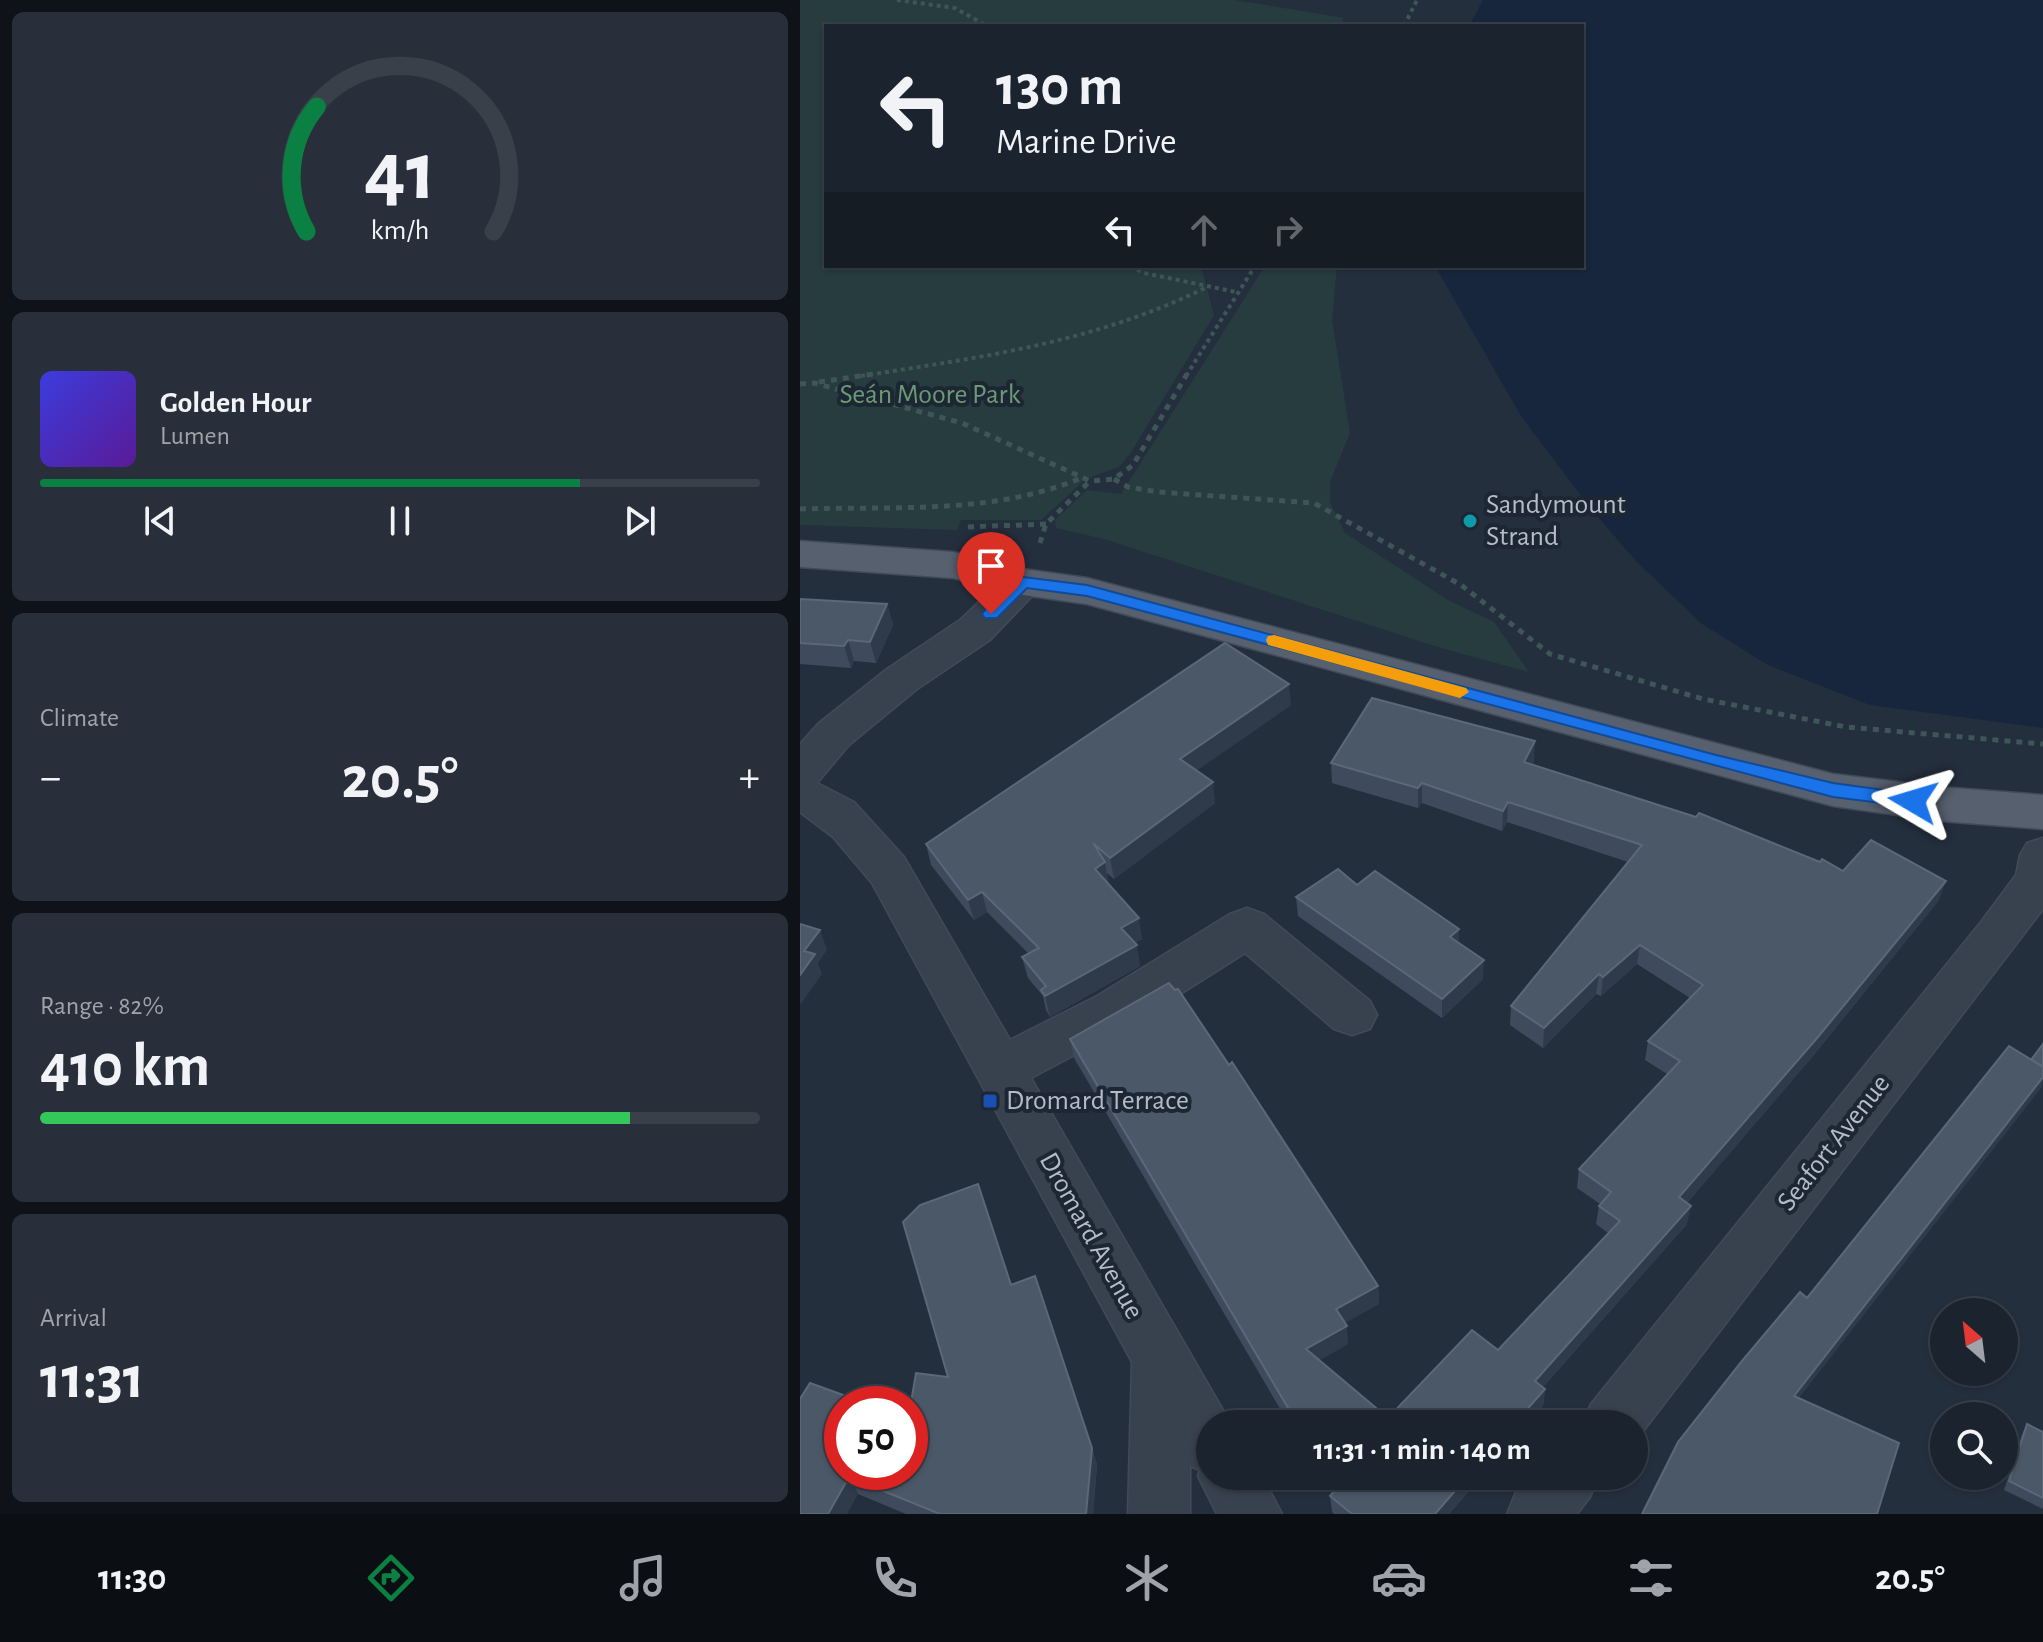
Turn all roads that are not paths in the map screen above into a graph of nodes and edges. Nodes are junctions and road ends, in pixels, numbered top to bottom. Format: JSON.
{"nodes":[{"id":1,"x":800,"y":554,"type":"edge"},
{"id":2,"x":1023,"y":582,"type":"junction"},
{"id":3,"x":800,"y":773,"type":"edge"},
{"id":4,"x":800,"y":795,"type":"edge"},
{"id":5,"x":2043,"y":812,"type":"edge"},
{"id":6,"x":2043,"y":855,"type":"edge"},
{"id":7,"x":1352,"y":1015,"type":"dead end"},
{"id":8,"x":999,"y":1070,"type":"junction"},
{"id":9,"x":1161,"y":1362,"type":"junction"},
{"id":10,"x":1623,"y":1410,"type":"edge"},
{"id":11,"x":1196,"y":1421,"type":"edge"},
{"id":12,"x":1236,"y":1490,"type":"edge"},
{"id":13,"x":1558,"y":1490,"type":"edge"},
{"id":14,"x":1159,"y":1514,"type":"edge"},
{"id":15,"x":1251,"y":1514,"type":"edge"},
{"id":16,"x":1538,"y":1514,"type":"edge"}],
"edges":[{"from":1,"to":2,"type":"main road"},
{"from":2,"to":3,"type":"street"},
{"from":2,"to":5,"type":"main road"},
{"from":4,"to":8,"type":"street","name":"Dromard Avenue"},
{"from":6,"to":10,"type":"street","name":"Seafort Avenue"},
{"from":7,"to":8,"type":"street"},
{"from":8,"to":9,"type":"street","name":"Dromard Avenue"},
{"from":9,"to":11,"type":"street"},
{"from":9,"to":14,"type":"street","name":"Dromard Avenue"},
{"from":12,"to":15,"type":"street"},
{"from":13,"to":16,"type":"street"}]}
